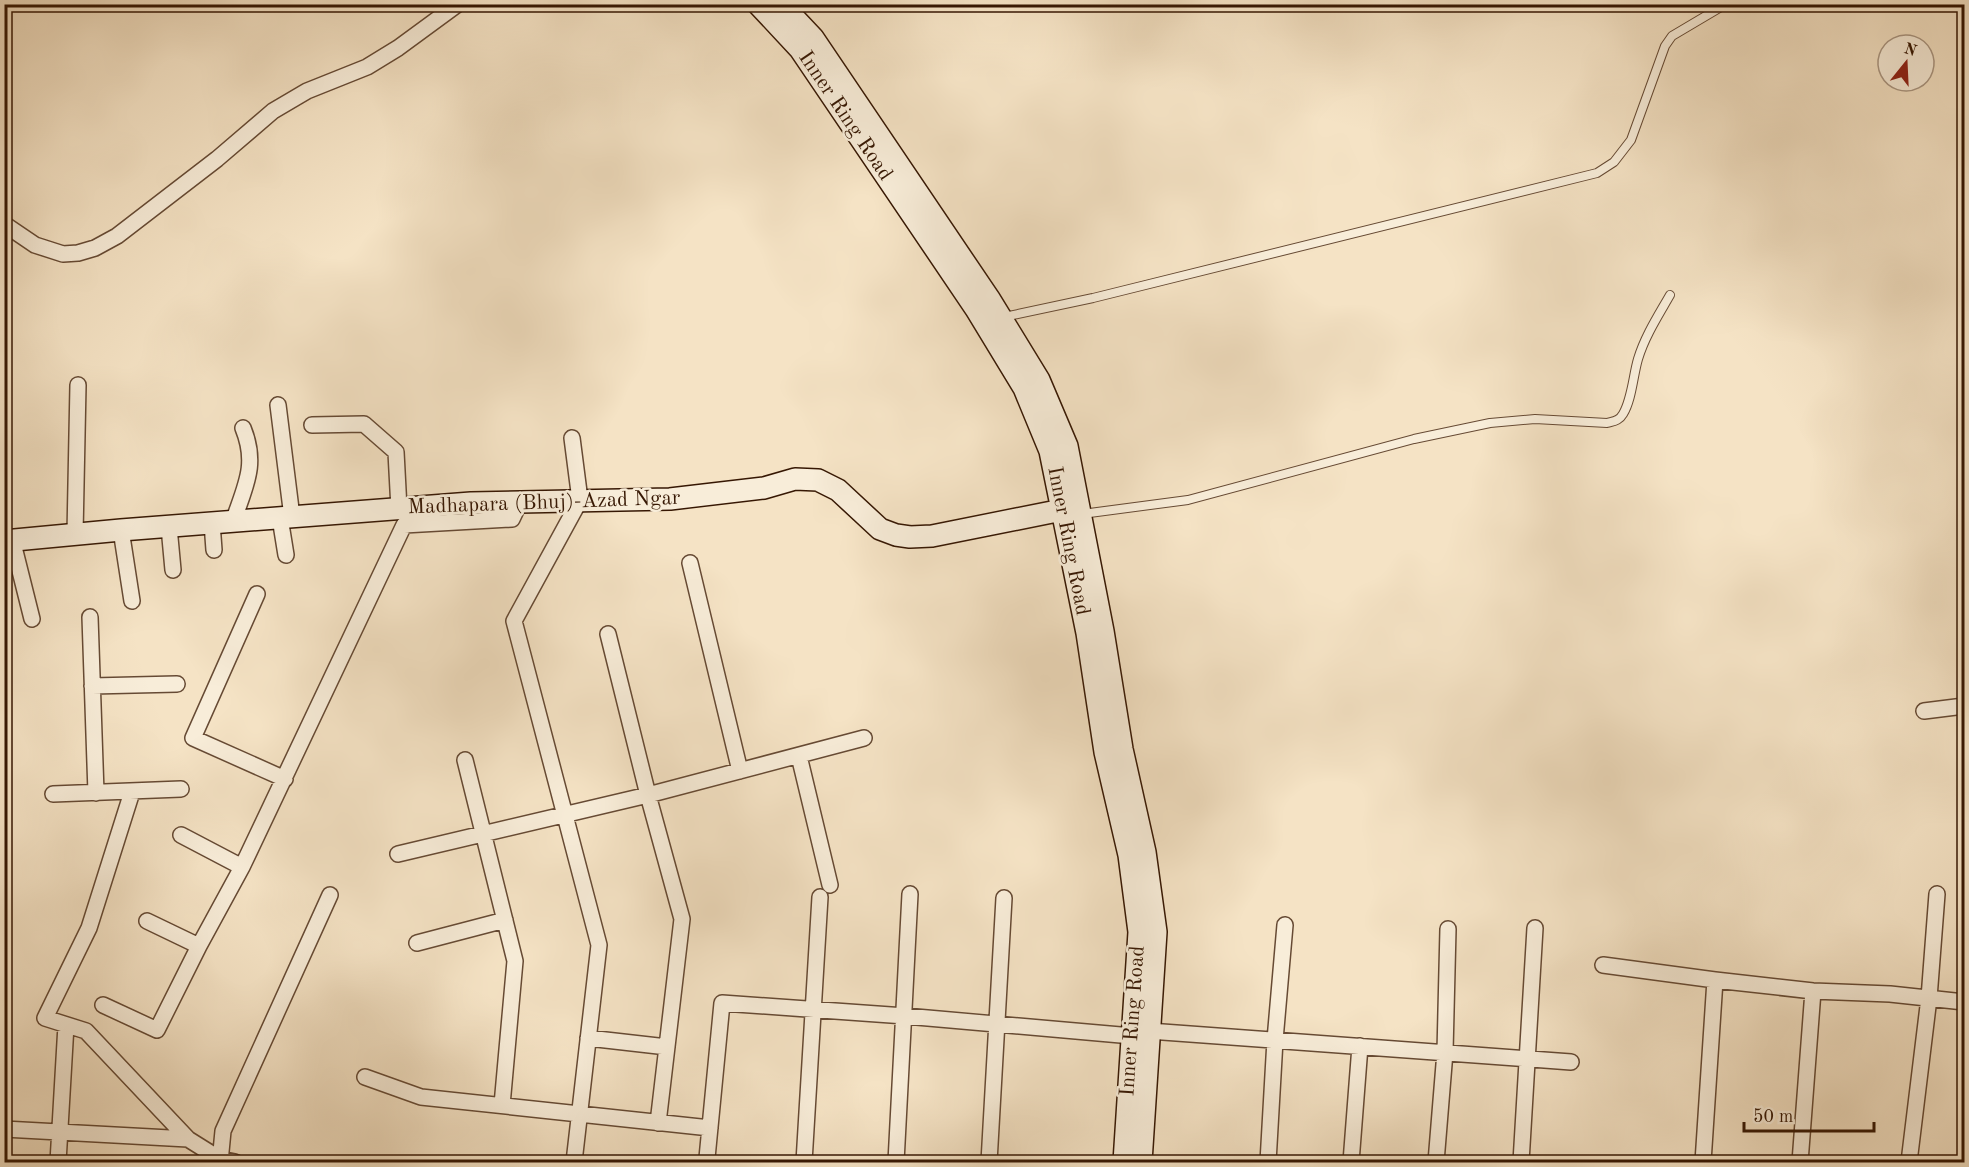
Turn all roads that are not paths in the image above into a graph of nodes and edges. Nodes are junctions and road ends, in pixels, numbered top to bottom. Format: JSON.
{"nodes":[{"id":1,"x":758,"y":4,"type":"edge"},
{"id":2,"x":781,"y":4,"type":"edge"},
{"id":3,"x":1726,"y":4,"type":"edge"},
{"id":4,"x":449,"y":7,"type":"edge"},
{"id":5,"x":4,"y":224,"type":"edge"},
{"id":6,"x":1670,"y":296,"type":"dead end"},
{"id":7,"x":1002,"y":318,"type":"junction"},
{"id":8,"x":78,"y":386,"type":"dead end"},
{"id":9,"x":278,"y":405,"type":"dead end"},
{"id":10,"x":312,"y":425,"type":"dead end"},
{"id":11,"x":243,"y":428,"type":"dead end"},
{"id":12,"x":572,"y":438,"type":"dead end"},
{"id":13,"x":580,"y":500,"type":"junction"},
{"id":14,"x":519,"y":502,"type":"junction"},
{"id":15,"x":399,"y":509,"type":"junction"},
{"id":16,"x":1071,"y":512,"type":"junction"},
{"id":17,"x":286,"y":518,"type":"junction"},
{"id":18,"x":222,"y":523,"type":"junction"},
{"id":19,"x":169,"y":527,"type":"junction"},
{"id":20,"x":121,"y":530,"type":"junction"},
{"id":21,"x":75,"y":534,"type":"junction"},
{"id":22,"x":8,"y":540,"type":"edge"},
{"id":23,"x":214,"y":550,"type":"dead end"},
{"id":24,"x":286,"y":555,"type":"dead end"},
{"id":25,"x":690,"y":563,"type":"dead end"},
{"id":26,"x":173,"y":570,"type":"dead end"},
{"id":27,"x":257,"y":594,"type":"dead end"},
{"id":28,"x":132,"y":601,"type":"dead end"},
{"id":29,"x":90,"y":617,"type":"dead end"},
{"id":30,"x":32,"y":619,"type":"dead end"},
{"id":31,"x":608,"y":634,"type":"dead end"},
{"id":32,"x":177,"y":684,"type":"dead end"},
{"id":33,"x":92,"y":686,"type":"junction"},
{"id":34,"x":1965,"y":706,"type":"edge"},
{"id":35,"x":1924,"y":711,"type":"dead end"},
{"id":36,"x":864,"y":738,"type":"dead end"},
{"id":37,"x":799,"y":756,"type":"junction"},
{"id":38,"x":465,"y":760,"type":"dead end"},
{"id":39,"x":740,"y":771,"type":"junction"},
{"id":40,"x":285,"y":779,"type":"junction"},
{"id":41,"x":182,"y":789,"type":"dead end"},
{"id":42,"x":132,"y":792,"type":"junction"},
{"id":43,"x":96,"y":793,"type":"junction"},
{"id":44,"x":53,"y":794,"type":"dead end"},
{"id":45,"x":648,"y":795,"type":"junction"},
{"id":46,"x":563,"y":814,"type":"junction"},
{"id":47,"x":484,"y":833,"type":"junction"},
{"id":48,"x":182,"y":835,"type":"dead end"},
{"id":49,"x":398,"y":854,"type":"dead end"},
{"id":50,"x":242,"y":867,"type":"junction"},
{"id":51,"x":910,"y":894,"type":"dead end"},
{"id":52,"x":1937,"y":894,"type":"dead end"},
{"id":53,"x":330,"y":895,"type":"dead end"},
{"id":54,"x":1004,"y":898,"type":"dead end"},
{"id":55,"x":505,"y":920,"type":"junction"},
{"id":56,"x":147,"y":921,"type":"dead end"},
{"id":57,"x":1286,"y":925,"type":"dead end"},
{"id":58,"x":1535,"y":928,"type":"dead end"},
{"id":59,"x":1448,"y":929,"type":"dead end"},
{"id":60,"x":417,"y":943,"type":"dead end"},
{"id":61,"x":199,"y":946,"type":"junction"},
{"id":62,"x":1604,"y":965,"type":"dead end"},
{"id":63,"x":1715,"y":981,"type":"junction"},
{"id":64,"x":1813,"y":991,"type":"junction"},
{"id":65,"x":1929,"y":998,"type":"junction"},
{"id":66,"x":1965,"y":1002,"type":"edge"},
{"id":67,"x":104,"y":1005,"type":"dead end"},
{"id":68,"x":815,"y":1009,"type":"junction"},
{"id":69,"x":905,"y":1016,"type":"junction"},
{"id":70,"x":66,"y":1025,"type":"junction"},
{"id":71,"x":996,"y":1025,"type":"junction"},
{"id":72,"x":1140,"y":1033,"type":"junction"},
{"id":73,"x":588,"y":1038,"type":"junction"},
{"id":74,"x":1275,"y":1040,"type":"junction"},
{"id":75,"x":1360,"y":1046,"type":"junction"},
{"id":76,"x":667,"y":1047,"type":"junction"},
{"id":77,"x":1445,"y":1052,"type":"junction"},
{"id":78,"x":1527,"y":1059,"type":"junction"},
{"id":79,"x":1571,"y":1062,"type":"dead end"},
{"id":80,"x":365,"y":1077,"type":"dead end"},
{"id":81,"x":502,"y":1105,"type":"junction"},
{"id":82,"x":580,"y":1114,"type":"junction"},
{"id":83,"x":658,"y":1123,"type":"junction"},
{"id":84,"x":710,"y":1128,"type":"junction"},
{"id":85,"x":4,"y":1129,"type":"edge"},
{"id":86,"x":59,"y":1130,"type":"junction"},
{"id":87,"x":188,"y":1139,"type":"junction"},
{"id":88,"x":707,"y":1158,"type":"dead end"},
{"id":89,"x":225,"y":1161,"type":"edge"},
{"id":90,"x":57,"y":1162,"type":"edge"},
{"id":91,"x":574,"y":1162,"type":"edge"},
{"id":92,"x":804,"y":1162,"type":"edge"},
{"id":93,"x":896,"y":1162,"type":"edge"},
{"id":94,"x":989,"y":1162,"type":"edge"},
{"id":95,"x":1125,"y":1162,"type":"edge"},
{"id":96,"x":1141,"y":1162,"type":"edge"},
{"id":97,"x":1268,"y":1162,"type":"edge"},
{"id":98,"x":1352,"y":1162,"type":"edge"},
{"id":99,"x":1436,"y":1162,"type":"edge"},
{"id":100,"x":1521,"y":1162,"type":"edge"},
{"id":101,"x":1703,"y":1162,"type":"edge"},
{"id":102,"x":1800,"y":1162,"type":"edge"},
{"id":103,"x":1909,"y":1162,"type":"edge"}],
"edges":[{"from":1,"to":16,"type":"main road","name":"Inner Ring Road"},
{"from":2,"to":7,"type":"main road","name":"Inner Ring Road"},
{"from":3,"to":7,"type":"lane"},
{"from":4,"to":5,"type":"street"},
{"from":6,"to":16,"type":"lane"},
{"from":7,"to":16,"type":"main road","name":"Inner Ring Road"},
{"from":8,"to":21,"type":"street"},
{"from":9,"to":17,"type":"street"},
{"from":10,"to":15,"type":"street"},
{"from":11,"to":18,"type":"street"},
{"from":12,"to":13,"type":"street"},
{"from":13,"to":14,"type":"main road","name":"Madhapara (Bhuj)-Azad Ngar"},
{"from":13,"to":16,"type":"main road","name":"Madhapara (Bhuj)-Azad Ngar"},
{"from":13,"to":46,"type":"street"},
{"from":14,"to":15,"type":"main road","name":"Madhapara (Bhuj)-Azad Ngar"},
{"from":14,"to":40,"type":"street"},
{"from":15,"to":17,"type":"main road","name":"Madhapara (Bhuj)-Azad Ngar"},
{"from":16,"to":72,"type":"main road","name":"Inner Ring Road"},
{"from":17,"to":18,"type":"main road","name":"Madhapara (Bhuj)-Azad Ngar"},
{"from":17,"to":24,"type":"street"},
{"from":18,"to":19,"type":"main road","name":"Madhapara (Bhuj)-Azad Ngar"},
{"from":18,"to":23,"type":"street"},
{"from":19,"to":20,"type":"main road","name":"Madhapara (Bhuj)-Azad Ngar"},
{"from":19,"to":26,"type":"street"},
{"from":20,"to":21,"type":"main road","name":"Madhapara (Bhuj)-Azad Ngar"},
{"from":20,"to":28,"type":"street"},
{"from":21,"to":22,"type":"main road","name":"Madhapara (Bhuj)-Azad Ngar"},
{"from":22,"to":30,"type":"street"},
{"from":25,"to":39,"type":"street"},
{"from":27,"to":40,"type":"street"},
{"from":29,"to":33,"type":"street"},
{"from":31,"to":45,"type":"street"},
{"from":32,"to":33,"type":"street"},
{"from":33,"to":43,"type":"street"},
{"from":34,"to":35,"type":"street"},
{"from":36,"to":37,"type":"street"},
{"from":37,"to":39,"type":"street"},
{"from":37,"to":68,"type":"street"},
{"from":38,"to":47,"type":"street"},
{"from":39,"to":45,"type":"street"},
{"from":40,"to":50,"type":"street"},
{"from":41,"to":42,"type":"street"},
{"from":42,"to":43,"type":"street"},
{"from":42,"to":70,"type":"street"},
{"from":43,"to":44,"type":"street"},
{"from":45,"to":46,"type":"street"},
{"from":45,"to":76,"type":"street"},
{"from":46,"to":47,"type":"street"},
{"from":46,"to":73,"type":"street"},
{"from":47,"to":49,"type":"street"},
{"from":47,"to":55,"type":"street"},
{"from":48,"to":50,"type":"street"},
{"from":50,"to":61,"type":"street"},
{"from":51,"to":69,"type":"street"},
{"from":52,"to":65,"type":"street"},
{"from":53,"to":89,"type":"street"},
{"from":54,"to":71,"type":"street"},
{"from":55,"to":60,"type":"street"},
{"from":55,"to":81,"type":"street"},
{"from":56,"to":61,"type":"street"},
{"from":57,"to":74,"type":"street"},
{"from":58,"to":78,"type":"street"},
{"from":59,"to":77,"type":"street"},
{"from":61,"to":67,"type":"street"},
{"from":62,"to":63,"type":"street"},
{"from":63,"to":64,"type":"street"},
{"from":63,"to":101,"type":"street"},
{"from":64,"to":65,"type":"street"},
{"from":64,"to":102,"type":"street"},
{"from":65,"to":66,"type":"street"},
{"from":65,"to":103,"type":"street"},
{"from":68,"to":69,"type":"street"},
{"from":68,"to":84,"type":"street"},
{"from":68,"to":92,"type":"street"},
{"from":69,"to":71,"type":"street"},
{"from":69,"to":93,"type":"street"},
{"from":70,"to":86,"type":"street"},
{"from":70,"to":87,"type":"street"},
{"from":71,"to":72,"type":"street"},
{"from":71,"to":94,"type":"street"},
{"from":72,"to":74,"type":"street"},
{"from":72,"to":95,"type":"main road","name":"Inner Ring Road"},
{"from":72,"to":96,"type":"main road","name":"Inner Ring Road"},
{"from":73,"to":76,"type":"street"},
{"from":73,"to":82,"type":"street"},
{"from":74,"to":75,"type":"street"},
{"from":74,"to":97,"type":"street"},
{"from":75,"to":77,"type":"street"},
{"from":75,"to":98,"type":"street"},
{"from":76,"to":83,"type":"street"},
{"from":77,"to":78,"type":"street"},
{"from":77,"to":99,"type":"street"},
{"from":78,"to":79,"type":"street"},
{"from":78,"to":100,"type":"street"},
{"from":80,"to":81,"type":"street"},
{"from":81,"to":82,"type":"street"},
{"from":82,"to":83,"type":"street"},
{"from":82,"to":91,"type":"street"},
{"from":83,"to":84,"type":"street"},
{"from":84,"to":88,"type":"street"},
{"from":85,"to":86,"type":"street"},
{"from":86,"to":87,"type":"street"},
{"from":86,"to":90,"type":"street"},
{"from":87,"to":89,"type":"street"}]}
